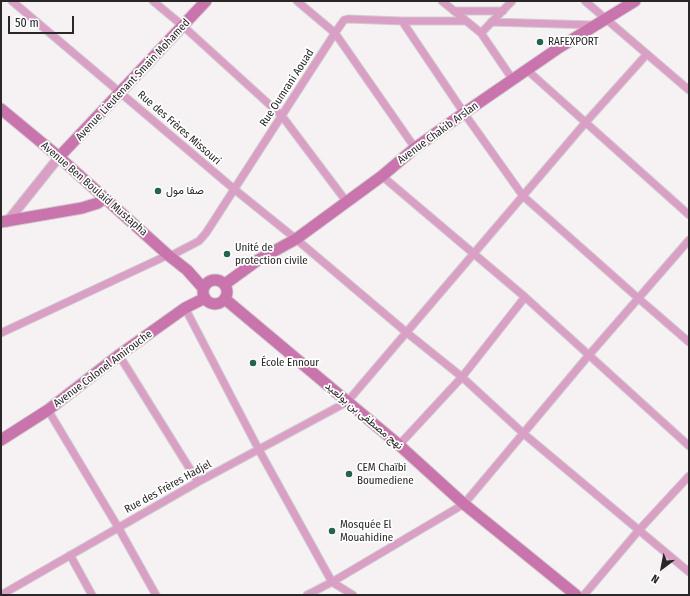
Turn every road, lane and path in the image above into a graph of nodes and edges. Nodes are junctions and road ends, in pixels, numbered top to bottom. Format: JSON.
{"nodes":[{"id":1,"x":12,"y":1,"type":"edge"},
{"id":2,"x":154,"y":1,"type":"edge"},
{"id":3,"x":206,"y":1,"type":"edge"},
{"id":4,"x":297,"y":1,"type":"edge"},
{"id":5,"x":442,"y":1,"type":"edge"},
{"id":6,"x":512,"y":1,"type":"edge"},
{"id":7,"x":585,"y":1,"type":"edge"},
{"id":8,"x":635,"y":1,"type":"edge"},
{"id":9,"x":454,"y":11,"type":"junction"},
{"id":10,"x":503,"y":11,"type":"junction"},
{"id":11,"x":608,"y":19,"type":"junction"},
{"id":12,"x":402,"y":21,"type":"junction"},
{"id":13,"x":466,"y":21,"type":"junction"},
{"id":14,"x":491,"y":22,"type":"junction"},
{"id":15,"x":596,"y":25,"type":"junction"},
{"id":16,"x":183,"y":26,"type":"junction"},
{"id":17,"x":335,"y":33,"type":"junction"},
{"id":18,"x":481,"y":33,"type":"junction"},
{"id":19,"x":647,"y":54,"type":"junction"},
{"id":20,"x":527,"y":70,"type":"junction"},
{"id":21,"x":513,"y":80,"type":"junction"},
{"id":22,"x":689,"y":90,"type":"edge"},
{"id":23,"x":120,"y":92,"type":"junction"},
{"id":24,"x":1,"y":109,"type":"edge"},
{"id":25,"x":464,"y":113,"type":"junction"},
{"id":26,"x":282,"y":116,"type":"junction"},
{"id":27,"x":586,"y":122,"type":"junction"},
{"id":28,"x":415,"y":148,"type":"junction"},
{"id":29,"x":59,"y":158,"type":"junction"},
{"id":30,"x":382,"y":176,"type":"junction"},
{"id":31,"x":234,"y":189,"type":"junction"},
{"id":32,"x":524,"y":196,"type":"junction"},
{"id":33,"x":104,"y":198,"type":"junction"},
{"id":34,"x":346,"y":201,"type":"junction"},
{"id":35,"x":689,"y":215,"type":"edge"},
{"id":36,"x":4,"y":222,"type":"edge"},
{"id":37,"x":296,"y":239,"type":"junction"},
{"id":38,"x":687,"y":245,"type":"edge"},
{"id":39,"x":473,"y":254,"type":"junction"},
{"id":40,"x":168,"y":255,"type":"junction"},
{"id":41,"x":187,"y":270,"type":"junction"},
{"id":42,"x":211,"y":280,"type":"junction"},
{"id":43,"x":225,"y":284,"type":"junction"},
{"id":44,"x":204,"y":293,"type":"junction"},
{"id":45,"x":525,"y":297,"type":"junction"},
{"id":46,"x":638,"y":298,"type":"junction"},
{"id":47,"x":225,"y":299,"type":"junction"},
{"id":48,"x":185,"y":308,"type":"junction"},
{"id":49,"x":406,"y":332,"type":"junction"},
{"id":50,"x":1,"y":333,"type":"edge"},
{"id":51,"x":689,"y":342,"type":"edge"},
{"id":52,"x":589,"y":354,"type":"junction"},
{"id":53,"x":118,"y":355,"type":"junction"},
{"id":54,"x":462,"y":377,"type":"junction"},
{"id":55,"x":347,"y":402,"type":"junction"},
{"id":56,"x":48,"y":410,"type":"junction"},
{"id":57,"x":524,"y":434,"type":"junction"},
{"id":58,"x":1,"y":440,"type":"edge"},
{"id":59,"x":399,"y":445,"type":"junction"},
{"id":60,"x":689,"y":446,"type":"edge"},
{"id":61,"x":259,"y":450,"type":"junction"},
{"id":62,"x":689,"y":476,"type":"edge"},
{"id":63,"x":198,"y":482,"type":"junction"},
{"id":64,"x":464,"y":504,"type":"junction"},
{"id":65,"x":118,"y":527,"type":"junction"},
{"id":66,"x":639,"y":530,"type":"junction"},
{"id":67,"x":70,"y":555,"type":"junction"},
{"id":68,"x":689,"y":572,"type":"edge"},
{"id":69,"x":332,"y":582,"type":"junction"},
{"id":70,"x":1,"y":595,"type":"edge"},
{"id":71,"x":92,"y":595,"type":"edge"},
{"id":72,"x":156,"y":595,"type":"edge"},
{"id":73,"x":307,"y":595,"type":"edge"},
{"id":74,"x":353,"y":595,"type":"edge"},
{"id":75,"x":576,"y":595,"type":"edge"},
{"id":76,"x":584,"y":595,"type":"edge"}],
"edges":[{"from":1,"to":23,"type":"street","name":"Rue des Frères Missouri"},
{"from":2,"to":16,"type":"street"},
{"from":3,"to":16,"type":"main road","name":"Avenue Lieutenant Smain Mohamed"},
{"from":4,"to":17,"type":"street"},
{"from":5,"to":9,"type":"street"},
{"from":6,"to":10,"type":"street"},
{"from":7,"to":11,"type":"street"},
{"from":8,"to":11,"type":"main road","name":"Avenue Chakib Arslan"},
{"from":9,"to":10,"type":"street"},
{"from":9,"to":13,"type":"street"},
{"from":10,"to":14,"type":"street"},
{"from":11,"to":15,"type":"main road","name":"Avenue Chakib Arslan"},
{"from":11,"to":19,"type":"street"},
{"from":12,"to":13,"type":"street","name":"Rue Oumrani Aouad"},
{"from":12,"to":17,"type":"street","name":"Rue Oumrani Aouad"},
{"from":12,"to":25,"type":"street"},
{"from":13,"to":18,"type":"street"},
{"from":14,"to":15,"type":"street"},
{"from":14,"to":18,"type":"street"},
{"from":15,"to":20,"type":"main road","name":"Avenue Chakib Arslan"},
{"from":16,"to":23,"type":"main road","name":"Avenue Lieutenant Smain Mohamed"},
{"from":16,"to":26,"type":"street"},
{"from":17,"to":26,"type":"street","name":"Rue Oumrani Aouad"},
{"from":17,"to":28,"type":"street"},
{"from":18,"to":21,"type":"street"},
{"from":19,"to":22,"type":"street"},
{"from":19,"to":27,"type":"street"},
{"from":20,"to":21,"type":"main road","name":"Avenue Chakib Arslan"},
{"from":20,"to":27,"type":"street"},
{"from":21,"to":25,"type":"main road","name":"Avenue Chakib Arslan"},
{"from":23,"to":29,"type":"main road","name":"Avenue Lieutenant Smain Mohamed"},
{"from":23,"to":31,"type":"street","name":"Rue des Frères Missouri"},
{"from":24,"to":29,"type":"main road","name":"Avenue Ben Boulaid Mustapha"},
{"from":25,"to":28,"type":"main road","name":"Avenue Chakib Arslan"},
{"from":25,"to":32,"type":"street"},
{"from":26,"to":31,"type":"street","name":"Rue Oumrani Aouad"},
{"from":26,"to":34,"type":"street"},
{"from":27,"to":32,"type":"street"},
{"from":27,"to":35,"type":"street"},
{"from":28,"to":30,"type":"main road","name":"Avenue Chakib Arslan"},
{"from":29,"to":33,"type":"main road","name":"Avenue Ben Boulaid Mustapha"},
{"from":29,"to":36,"type":"street"},
{"from":30,"to":34,"type":"main road","name":"Avenue Chakib Arslan"},
{"from":30,"to":39,"type":"street"},
{"from":31,"to":37,"type":"street","name":"Rue des Frères Missouri"},
{"from":31,"to":40,"type":"street","name":"Rue Oumrani Aouad"},
{"from":32,"to":39,"type":"street"},
{"from":32,"to":46,"type":"street"},
{"from":33,"to":36,"type":"main road"},
{"from":33,"to":40,"type":"main road","name":"Avenue Ben Boulaid Mustapha"},
{"from":34,"to":37,"type":"main road","name":"Avenue Chakib Arslan"},
{"from":37,"to":43,"type":"main road","name":"Avenue Chakib Arslan"},
{"from":37,"to":49,"type":"street","name":"Rue des Frères Missouri"},
{"from":38,"to":46,"type":"street"},
{"from":39,"to":45,"type":"street"},
{"from":39,"to":49,"type":"street"},
{"from":40,"to":41,"type":"main road","name":"Avenue Ben Boulaid Mustapha"},
{"from":40,"to":50,"type":"street","name":"Rue Oumrani Aouad"},
{"from":41,"to":42,"type":"main road"},
{"from":41,"to":44,"type":"main road"},
{"from":42,"to":43,"type":"main road"},
{"from":42,"to":44,"type":"main road"},
{"from":43,"to":47,"type":"main road"},
{"from":44,"to":47,"type":"main road"},
{"from":44,"to":48,"type":"main road","name":"Avenue Colonel Amirouche"},
{"from":45,"to":52,"type":"street"},
{"from":45,"to":54,"type":"street"},
{"from":46,"to":51,"type":"street"},
{"from":46,"to":52,"type":"street"},
{"from":47,"to":55,"type":"main road","name":"نهج مصطفى بن بولعيد"},
{"from":48,"to":53,"type":"main road","name":"Avenue Colonel Amirouche"},
{"from":48,"to":61,"type":"street"},
{"from":49,"to":54,"type":"street","name":"Rue des Frères Missouri"},
{"from":49,"to":55,"type":"street"},
{"from":52,"to":57,"type":"street"},
{"from":52,"to":60,"type":"street"},
{"from":53,"to":56,"type":"main road","name":"Avenue Colonel Amirouche"},
{"from":53,"to":63,"type":"street"},
{"from":54,"to":57,"type":"street","name":"Rue des Frères Missouri"},
{"from":54,"to":59,"type":"street"},
{"from":55,"to":59,"type":"main road","name":"نهج مصطفى بن بولعيد"},
{"from":55,"to":61,"type":"street","name":"Rue des Frères Hadjel"},
{"from":56,"to":58,"type":"main road","name":"Avenue Colonel Amirouche"},
{"from":56,"to":65,"type":"street"},
{"from":57,"to":64,"type":"street"},
{"from":57,"to":66,"type":"street","name":"Rue des Frères Missouri"},
{"from":59,"to":64,"type":"main road","name":"نهج مصطفى بن بولعيد"},
{"from":61,"to":63,"type":"street","name":"Rue des Frères Hadjel"},
{"from":61,"to":69,"type":"street"},
{"from":62,"to":66,"type":"street"},
{"from":63,"to":65,"type":"street","name":"Rue des Frères Hadjel"},
{"from":64,"to":69,"type":"street"},
{"from":64,"to":75,"type":"main road","name":"نهج مصطفى بن بولعيد"},
{"from":65,"to":67,"type":"street","name":"Rue des Frères Hadjel"},
{"from":65,"to":72,"type":"street"},
{"from":66,"to":68,"type":"street","name":"Rue des Frères Missouri"},
{"from":66,"to":76,"type":"street"},
{"from":67,"to":70,"type":"street","name":"Rue des Frères Hadjel"},
{"from":67,"to":71,"type":"street"},
{"from":69,"to":73,"type":"street"},
{"from":69,"to":74,"type":"street"}]}
